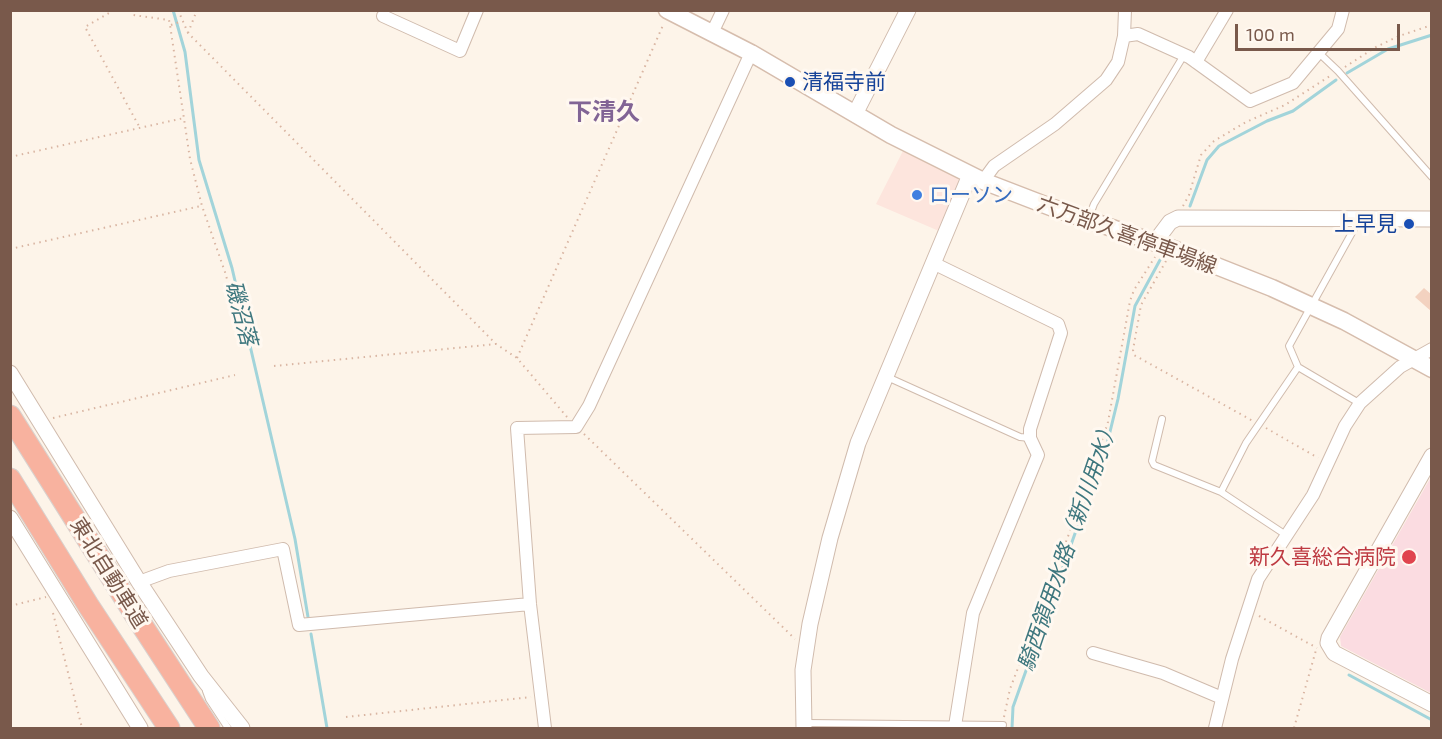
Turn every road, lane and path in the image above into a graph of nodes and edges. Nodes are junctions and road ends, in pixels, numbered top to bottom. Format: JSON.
{"nodes":[{"id":1,"x":114,"y":10,"type":"edge"},
{"id":2,"x":131,"y":10,"type":"edge"},
{"id":3,"x":178,"y":10,"type":"edge"},
{"id":4,"x":197,"y":10,"type":"edge"},
{"id":5,"x":477,"y":10,"type":"edge"},
{"id":6,"x":723,"y":10,"type":"edge"},
{"id":7,"x":908,"y":10,"type":"edge"},
{"id":8,"x":1125,"y":10,"type":"edge"},
{"id":9,"x":1227,"y":10,"type":"edge"},
{"id":10,"x":1343,"y":10,"type":"edge"},
{"id":11,"x":668,"y":11,"type":"edge"},
{"id":12,"x":383,"y":16,"type":"dead end"},
{"id":13,"x":182,"y":21,"type":"junction"},
{"id":14,"x":172,"y":24,"type":"junction"},
{"id":15,"x":1431,"y":25,"type":"edge"},
{"id":16,"x":188,"y":33,"type":"junction"},
{"id":17,"x":712,"y":33,"type":"junction"},
{"id":18,"x":1124,"y":36,"type":"junction"},
{"id":19,"x":751,"y":53,"type":"junction"},
{"id":20,"x":1319,"y":53,"type":"junction"},
{"id":21,"x":1184,"y":55,"type":"junction"},
{"id":22,"x":1196,"y":62,"type":"junction"},
{"id":23,"x":1338,"y":71,"type":"junction"},
{"id":24,"x":855,"y":114,"type":"junction"},
{"id":25,"x":184,"y":118,"type":"junction"},
{"id":26,"x":140,"y":128,"type":"junction"},
{"id":27,"x":10,"y":157,"type":"edge"},
{"id":28,"x":1431,"y":177,"type":"edge"},
{"id":29,"x":976,"y":178,"type":"junction"},
{"id":30,"x":202,"y":206,"type":"junction"},
{"id":31,"x":1181,"y":211,"type":"dead end"},
{"id":32,"x":1361,"y":218,"type":"junction"},
{"id":33,"x":1431,"y":219,"type":"edge"},
{"id":34,"x":1088,"y":220,"type":"junction"},
{"id":35,"x":10,"y":249,"type":"edge"},
{"id":36,"x":1155,"y":249,"type":"junction"},
{"id":37,"x":1167,"y":259,"type":"dead end"},
{"id":38,"x":933,"y":263,"type":"junction"},
{"id":39,"x":1311,"y":306,"type":"junction"},
{"id":40,"x":237,"y":324,"type":"dead end"},
{"id":41,"x":496,"y":344,"type":"junction"},
{"id":42,"x":1431,"y":349,"type":"edge"},
{"id":43,"x":517,"y":358,"type":"junction"},
{"id":44,"x":1415,"y":359,"type":"junction"},
{"id":45,"x":274,"y":366,"type":"dead end"},
{"id":46,"x":1298,"y":367,"type":"junction"},
{"id":47,"x":1431,"y":369,"type":"edge"},
{"id":48,"x":10,"y":373,"type":"edge"},
{"id":49,"x":235,"y":375,"type":"dead end"},
{"id":50,"x":885,"y":376,"type":"junction"},
{"id":51,"x":1360,"y":403,"type":"junction"},
{"id":52,"x":10,"y":416,"type":"edge"},
{"id":53,"x":1162,"y":418,"type":"dead end"},
{"id":54,"x":38,"y":421,"type":"junction"},
{"id":55,"x":1259,"y":424,"type":"junction"},
{"id":56,"x":576,"y":427,"type":"junction"},
{"id":57,"x":1030,"y":438,"type":"junction"},
{"id":58,"x":1431,"y":456,"type":"edge"},
{"id":59,"x":1327,"y":463,"type":"junction"},
{"id":60,"x":10,"y":479,"type":"edge"},
{"id":61,"x":1221,"y":492,"type":"junction"},
{"id":62,"x":10,"y":518,"type":"edge"},
{"id":63,"x":1286,"y":535,"type":"junction"},
{"id":64,"x":139,"y":582,"type":"junction"},
{"id":65,"x":52,"y":595,"type":"junction"},
{"id":66,"x":530,"y":604,"type":"junction"},
{"id":67,"x":10,"y":606,"type":"edge"},
{"id":68,"x":1247,"y":610,"type":"junction"},
{"id":69,"x":807,"y":648,"type":"junction"},
{"id":70,"x":1093,"y":653,"type":"dead end"},
{"id":71,"x":201,"y":676,"type":"junction"},
{"id":72,"x":542,"y":696,"type":"junction"},
{"id":73,"x":1222,"y":698,"type":"junction"},
{"id":74,"x":1431,"y":704,"type":"edge"},
{"id":75,"x":346,"y":717,"type":"dead end"},
{"id":76,"x":1003,"y":725,"type":"joint"},
{"id":77,"x":804,"y":726,"type":"edge"},
{"id":78,"x":955,"y":726,"type":"junction"},
{"id":79,"x":139,"y":727,"type":"edge"},
{"id":80,"x":82,"y":729,"type":"edge"},
{"id":81,"x":169,"y":729,"type":"edge"},
{"id":82,"x":209,"y":729,"type":"edge"},
{"id":83,"x":228,"y":729,"type":"edge"},
{"id":84,"x":242,"y":729,"type":"edge"},
{"id":85,"x":545,"y":729,"type":"edge"},
{"id":86,"x":1215,"y":729,"type":"edge"},
{"id":87,"x":1294,"y":729,"type":"edge"}],
"edges":[{"from":1,"to":26,"type":"path"},
{"from":2,"to":14,"type":"path"},
{"from":3,"to":13,"type":"path"},
{"from":4,"to":16,"type":"path"},
{"from":5,"to":12,"type":"street"},
{"from":6,"to":17,"type":"street"},
{"from":7,"to":24,"type":"street"},
{"from":8,"to":18,"type":"street"},
{"from":9,"to":22,"type":"street"},
{"from":10,"to":20,"type":"street"},
{"from":11,"to":17,"type":"main road","name":"六万部久喜停車場線"},
{"from":11,"to":43,"type":"path"},
{"from":13,"to":14,"type":"path"},
{"from":13,"to":16,"type":"path"},
{"from":14,"to":25,"type":"path"},
{"from":15,"to":23,"type":"path"},
{"from":16,"to":41,"type":"path"},
{"from":17,"to":19,"type":"main road","name":"六万部久喜停車場線"},
{"from":18,"to":21,"type":"street"},
{"from":18,"to":29,"type":"street"},
{"from":19,"to":24,"type":"main road","name":"六万部久喜停車場線"},
{"from":19,"to":56,"type":"street"},
{"from":20,"to":22,"type":"street"},
{"from":20,"to":23,"type":"lane"},
{"from":21,"to":22,"type":"street"},
{"from":21,"to":34,"type":"lane"},
{"from":23,"to":28,"type":"lane"},
{"from":23,"to":31,"type":"path"},
{"from":24,"to":29,"type":"main road","name":"六万部久喜停車場線"},
{"from":25,"to":26,"type":"path"},
{"from":25,"to":30,"type":"path"},
{"from":26,"to":27,"type":"path"},
{"from":29,"to":34,"type":"main road","name":"六万部久喜停車場線"},
{"from":29,"to":38,"type":"street"},
{"from":30,"to":35,"type":"path"},
{"from":30,"to":40,"type":"path"},
{"from":32,"to":33,"type":"street"},
{"from":32,"to":36,"type":"street"},
{"from":32,"to":39,"type":"lane"},
{"from":34,"to":36,"type":"main road","name":"六万部久喜停車場線"},
{"from":36,"to":39,"type":"main road","name":"六万部久喜停車場線"},
{"from":36,"to":76,"type":"path"},
{"from":37,"to":55,"type":"path"},
{"from":38,"to":50,"type":"street"},
{"from":38,"to":57,"type":"street"},
{"from":39,"to":44,"type":"main road","name":"六万部久喜停車場線"},
{"from":39,"to":46,"type":"lane"},
{"from":41,"to":43,"type":"path"},
{"from":41,"to":45,"type":"path"},
{"from":42,"to":44,"type":"street"},
{"from":43,"to":56,"type":"path"},
{"from":44,"to":47,"type":"main road","name":"六万部久喜停車場線"},
{"from":44,"to":51,"type":"street"},
{"from":46,"to":51,"type":"lane"},
{"from":46,"to":55,"type":"lane"},
{"from":48,"to":54,"type":"street"},
{"from":49,"to":54,"type":"path"},
{"from":50,"to":57,"type":"lane"},
{"from":50,"to":69,"type":"street"},
{"from":51,"to":59,"type":"street"},
{"from":52,"to":82,"type":"highway","name":"東北自動車道"},
{"from":53,"to":61,"type":"lane"},
{"from":54,"to":64,"type":"street"},
{"from":55,"to":59,"type":"path"},
{"from":55,"to":61,"type":"lane"},
{"from":56,"to":66,"type":"street"},
{"from":56,"to":69,"type":"path"},
{"from":57,"to":78,"type":"street"},
{"from":58,"to":74,"type":"street"},
{"from":59,"to":63,"type":"street"},
{"from":60,"to":81,"type":"highway","name":"東北自動車道"},
{"from":61,"to":63,"type":"lane"},
{"from":62,"to":65,"type":"street"},
{"from":63,"to":68,"type":"street"},
{"from":64,"to":66,"type":"street"},
{"from":64,"to":71,"type":"street"},
{"from":65,"to":67,"type":"path"},
{"from":65,"to":79,"type":"street"},
{"from":65,"to":80,"type":"path"},
{"from":66,"to":72,"type":"street"},
{"from":68,"to":73,"type":"street"},
{"from":68,"to":87,"type":"path"},
{"from":69,"to":77,"type":"street"},
{"from":70,"to":73,"type":"street"},
{"from":71,"to":83,"type":"lane"},
{"from":71,"to":84,"type":"street"},
{"from":72,"to":75,"type":"path"},
{"from":72,"to":85,"type":"street"},
{"from":73,"to":86,"type":"street"},
{"from":76,"to":78,"type":"lane"},
{"from":77,"to":78,"type":"lane"}]}
